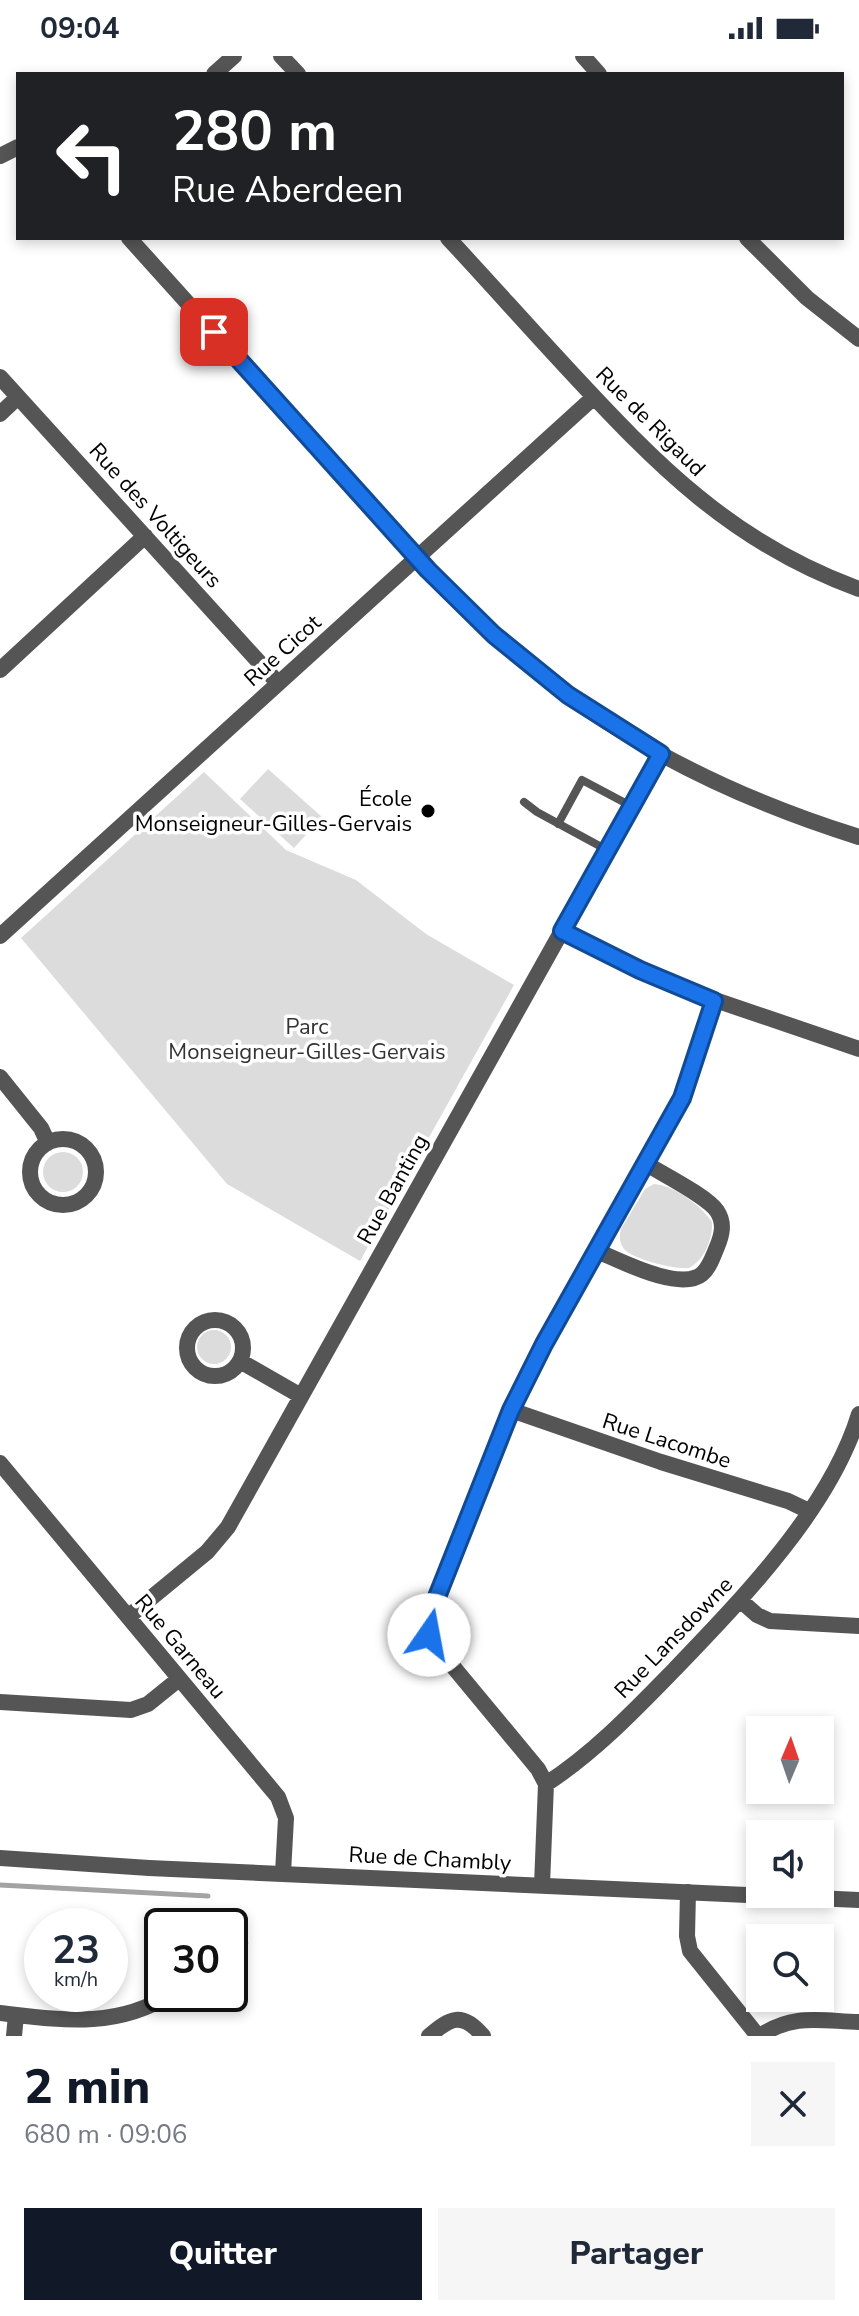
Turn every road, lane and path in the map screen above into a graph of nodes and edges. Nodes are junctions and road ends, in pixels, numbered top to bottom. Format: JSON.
{"nodes":[{"id":1,"x":234,"y":56,"type":"edge"},
{"id":2,"x":281,"y":56,"type":"edge"},
{"id":3,"x":583,"y":56,"type":"edge"},
{"id":4,"x":216,"y":72,"type":"edge"},
{"id":5,"x":296,"y":72,"type":"edge"},
{"id":6,"x":597,"y":72,"type":"edge"},
{"id":7,"x":131,"y":240,"type":"edge"},
{"id":8,"x":450,"y":240,"type":"edge"},
{"id":9,"x":749,"y":240,"type":"edge"},
{"id":10,"x":859,"y":339,"type":"edge"},
{"id":11,"x":0,"y":377,"type":"edge"},
{"id":12,"x":18,"y":397,"type":"junction"},
{"id":13,"x":594,"y":397,"type":"junction"},
{"id":14,"x":0,"y":414,"type":"edge"},
{"id":15,"x":145,"y":536,"type":"junction"},
{"id":16,"x":417,"y":558,"type":"junction"},
{"id":17,"x":859,"y":589,"type":"edge"},
{"id":18,"x":0,"y":670,"type":"edge"},
{"id":19,"x":278,"y":683,"type":"junction"},
{"id":20,"x":661,"y":754,"type":"junction"},
{"id":21,"x":524,"y":802,"type":"dead end"},
{"id":22,"x":631,"y":806,"type":"junction"},
{"id":23,"x":558,"y":824,"type":"junction"},
{"id":24,"x":859,"y":837,"type":"edge"},
{"id":25,"x":607,"y":850,"type":"junction"},
{"id":26,"x":562,"y":931,"type":"junction"},
{"id":27,"x":0,"y":936,"type":"edge"},
{"id":28,"x":714,"y":1001,"type":"junction"},
{"id":29,"x":859,"y":1049,"type":"edge"},
{"id":30,"x":0,"y":1077,"type":"edge"},
{"id":31,"x":48,"y":1143,"type":"junction"},
{"id":32,"x":645,"y":1163,"type":"junction"},
{"id":33,"x":597,"y":1251,"type":"junction"},
{"id":34,"x":240,"y":1361,"type":"dead end"},
{"id":35,"x":301,"y":1396,"type":"junction"},
{"id":36,"x":511,"y":1410,"type":"junction"},
{"id":37,"x":858,"y":1420,"type":"edge"},
{"id":38,"x":0,"y":1463,"type":"edge"},
{"id":39,"x":809,"y":1511,"type":"junction"},
{"id":40,"x":740,"y":1600,"type":"junction"},
{"id":41,"x":128,"y":1617,"type":"junction"},
{"id":42,"x":859,"y":1626,"type":"edge"},
{"id":43,"x":179,"y":1679,"type":"junction"},
{"id":44,"x":0,"y":1702,"type":"edge"},
{"id":45,"x":546,"y":1784,"type":"junction"},
{"id":46,"x":0,"y":1858,"type":"edge"},
{"id":47,"x":283,"y":1873,"type":"junction"},
{"id":48,"x":542,"y":1885,"type":"junction"},
{"id":49,"x":688,"y":1892,"type":"junction"},
{"id":50,"x":859,"y":1900,"type":"edge"},
{"id":51,"x":144,"y":2009,"type":"edge"},
{"id":52,"x":8,"y":2014,"type":"edge"},
{"id":53,"x":859,"y":2022,"type":"edge"},
{"id":54,"x":14,"y":2036,"type":"edge"},
{"id":55,"x":429,"y":2036,"type":"edge"},
{"id":56,"x":483,"y":2036,"type":"edge"},
{"id":57,"x":759,"y":2036,"type":"edge"}],
"edges":[{"from":1,"to":4,"type":"street"},
{"from":2,"to":5,"type":"street"},
{"from":3,"to":6,"type":"street"},
{"from":7,"to":16,"type":"street"},
{"from":8,"to":13,"type":"street","name":"Rue de Rigaud"},
{"from":9,"to":10,"type":"street"},
{"from":11,"to":12,"type":"street","name":"Rue des Voltigeurs"},
{"from":12,"to":14,"type":"street"},
{"from":12,"to":15,"type":"street","name":"Rue des Voltigeurs"},
{"from":13,"to":16,"type":"street","name":"Rue Cicot"},
{"from":13,"to":17,"type":"street","name":"Rue de Rigaud"},
{"from":15,"to":18,"type":"street"},
{"from":15,"to":19,"type":"street","name":"Rue des Voltigeurs"},
{"from":16,"to":19,"type":"street","name":"Rue Cicot"},
{"from":16,"to":20,"type":"street"},
{"from":19,"to":27,"type":"street","name":"Rue Cicot"},
{"from":20,"to":22,"type":"street","name":"Rue Banting"},
{"from":20,"to":24,"type":"street"},
{"from":21,"to":23,"type":"lane"},
{"from":22,"to":23,"type":"lane"},
{"from":22,"to":25,"type":"street","name":"Rue Banting"},
{"from":23,"to":25,"type":"lane"},
{"from":25,"to":26,"type":"street","name":"Rue Banting"},
{"from":26,"to":28,"type":"street"},
{"from":26,"to":35,"type":"street","name":"Rue Banting"},
{"from":28,"to":29,"type":"street"},
{"from":28,"to":32,"type":"street"},
{"from":30,"to":31,"type":"street"},
{"from":31,"to":31,"type":"street"},
{"from":32,"to":33,"type":"street"},
{"from":32,"to":33,"type":"street"},
{"from":33,"to":36,"type":"street"},
{"from":34,"to":35,"type":"street"},
{"from":35,"to":41,"type":"street","name":"Rue Banting"},
{"from":36,"to":39,"type":"street","name":"Rue Lacombe"},
{"from":36,"to":45,"type":"street"},
{"from":37,"to":39,"type":"street","name":"Rue Lansdowne"},
{"from":38,"to":41,"type":"street","name":"Rue Garneau"},
{"from":39,"to":40,"type":"street","name":"Rue Lansdowne"},
{"from":40,"to":42,"type":"street"},
{"from":40,"to":45,"type":"street","name":"Rue Lansdowne"},
{"from":41,"to":43,"type":"street","name":"Rue Garneau"},
{"from":43,"to":44,"type":"street"},
{"from":43,"to":47,"type":"street","name":"Rue Garneau"},
{"from":45,"to":48,"type":"street"},
{"from":46,"to":47,"type":"street","name":"Rue de Chambly"},
{"from":47,"to":48,"type":"street","name":"Rue de Chambly"},
{"from":48,"to":49,"type":"street","name":"Rue de Chambly"},
{"from":49,"to":50,"type":"street","name":"Rue de Chambly"},
{"from":49,"to":57,"type":"street"},
{"from":51,"to":52,"type":"street"},
{"from":52,"to":54,"type":"street"},
{"from":53,"to":57,"type":"street"},
{"from":55,"to":56,"type":"street"}]}
